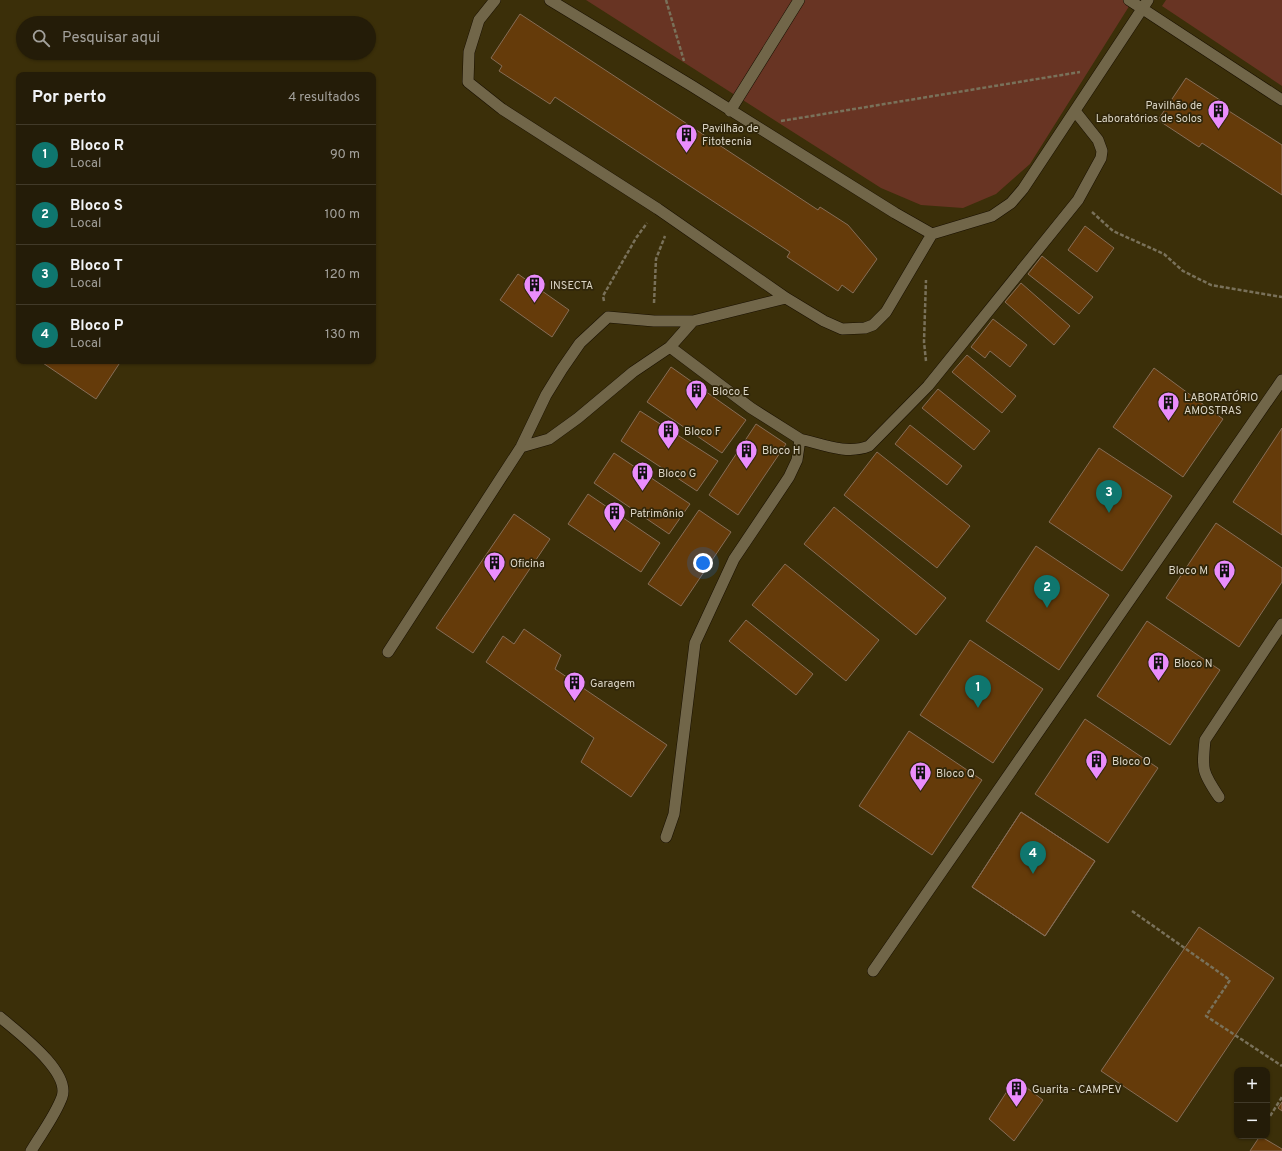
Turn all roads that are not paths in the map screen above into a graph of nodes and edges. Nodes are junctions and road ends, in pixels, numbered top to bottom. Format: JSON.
{"nodes":[{"id":1,"x":495,"y":0,"type":"edge"},
{"id":2,"x":550,"y":0,"type":"edge"},
{"id":3,"x":799,"y":0,"type":"edge"},
{"id":4,"x":1129,"y":0,"type":"edge"},
{"id":5,"x":1145,"y":4,"type":"edge"},
{"id":6,"x":1282,"y":100,"type":"edge"},
{"id":7,"x":730,"y":111,"type":"junction"},
{"id":8,"x":1075,"y":111,"type":"junction"},
{"id":9,"x":932,"y":234,"type":"junction"},
{"id":10,"x":786,"y":298,"type":"junction"},
{"id":11,"x":693,"y":321,"type":"junction"},
{"id":12,"x":670,"y":347,"type":"junction"},
{"id":13,"x":1282,"y":380,"type":"edge"},
{"id":14,"x":800,"y":439,"type":"junction"},
{"id":15,"x":521,"y":447,"type":"junction"},
{"id":16,"x":1282,"y":624,"type":"edge"},
{"id":17,"x":388,"y":652,"type":"dead end"},
{"id":18,"x":1219,"y":797,"type":"dead end"},
{"id":19,"x":666,"y":837,"type":"dead end"},
{"id":20,"x":873,"y":971,"type":"dead end"},
{"id":21,"x":0,"y":1017,"type":"edge"},
{"id":22,"x":31,"y":1151,"type":"edge"}],
"edges":[{"from":1,"to":10,"type":"street"},
{"from":2,"to":7,"type":"street"},
{"from":3,"to":7,"type":"street"},
{"from":4,"to":5,"type":"street"},
{"from":5,"to":6,"type":"street"},
{"from":5,"to":8,"type":"street"},
{"from":7,"to":9,"type":"street"},
{"from":8,"to":9,"type":"street"},
{"from":8,"to":14,"type":"street"},
{"from":9,"to":10,"type":"street"},
{"from":10,"to":11,"type":"street"},
{"from":11,"to":12,"type":"street"},
{"from":11,"to":15,"type":"street"},
{"from":12,"to":14,"type":"street"},
{"from":12,"to":15,"type":"street"},
{"from":13,"to":20,"type":"street"},
{"from":14,"to":19,"type":"street"},
{"from":15,"to":17,"type":"street"},
{"from":16,"to":18,"type":"street"},
{"from":21,"to":22,"type":"street"}]}
